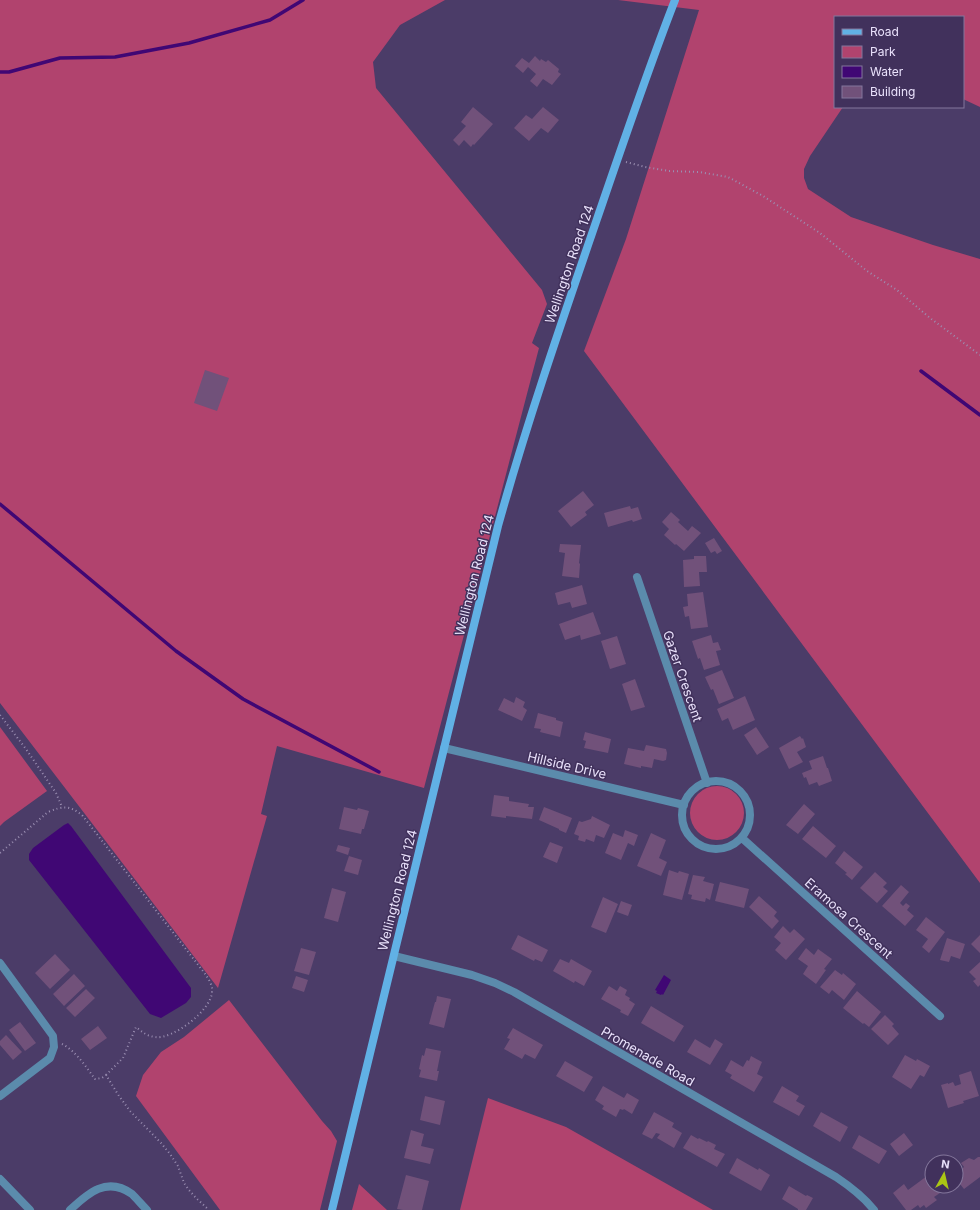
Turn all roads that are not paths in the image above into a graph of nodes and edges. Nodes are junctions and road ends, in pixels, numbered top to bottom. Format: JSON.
{"nodes":[{"id":1,"x":674,"y":0,"type":"edge"},
{"id":2,"x":637,"y":577,"type":"dead end"},
{"id":3,"x":444,"y":748,"type":"junction"},
{"id":4,"x":707,"y":783,"type":"junction"},
{"id":5,"x":684,"y":805,"type":"junction"},
{"id":6,"x":742,"y":838,"type":"junction"},
{"id":7,"x":394,"y":956,"type":"junction"},
{"id":8,"x":0,"y":963,"type":"edge"},
{"id":9,"x":940,"y":1016,"type":"dead end"},
{"id":10,"x":0,"y":1096,"type":"edge"},
{"id":11,"x":0,"y":1179,"type":"edge"},
{"id":12,"x":30,"y":1210,"type":"edge"},
{"id":13,"x":70,"y":1210,"type":"edge"},
{"id":14,"x":147,"y":1210,"type":"edge"},
{"id":15,"x":332,"y":1210,"type":"edge"},
{"id":16,"x":874,"y":1210,"type":"edge"}],
"edges":[{"from":1,"to":3,"type":"main road","name":"Wellington Road 124"},
{"from":2,"to":4,"type":"street","name":"Gazer Crescent"},
{"from":3,"to":5,"type":"street","name":"Hillside Drive"},
{"from":3,"to":7,"type":"main road","name":"Wellington Road 124"},
{"from":4,"to":5,"type":"street"},
{"from":4,"to":6,"type":"street"},
{"from":5,"to":6,"type":"street"},
{"from":6,"to":9,"type":"street","name":"Eramosa Crescent"},
{"from":7,"to":15,"type":"main road","name":"Wellington Road 124"},
{"from":7,"to":16,"type":"street","name":"Promenade Road"},
{"from":8,"to":10,"type":"street"},
{"from":11,"to":12,"type":"street"},
{"from":13,"to":14,"type":"street"}]}
